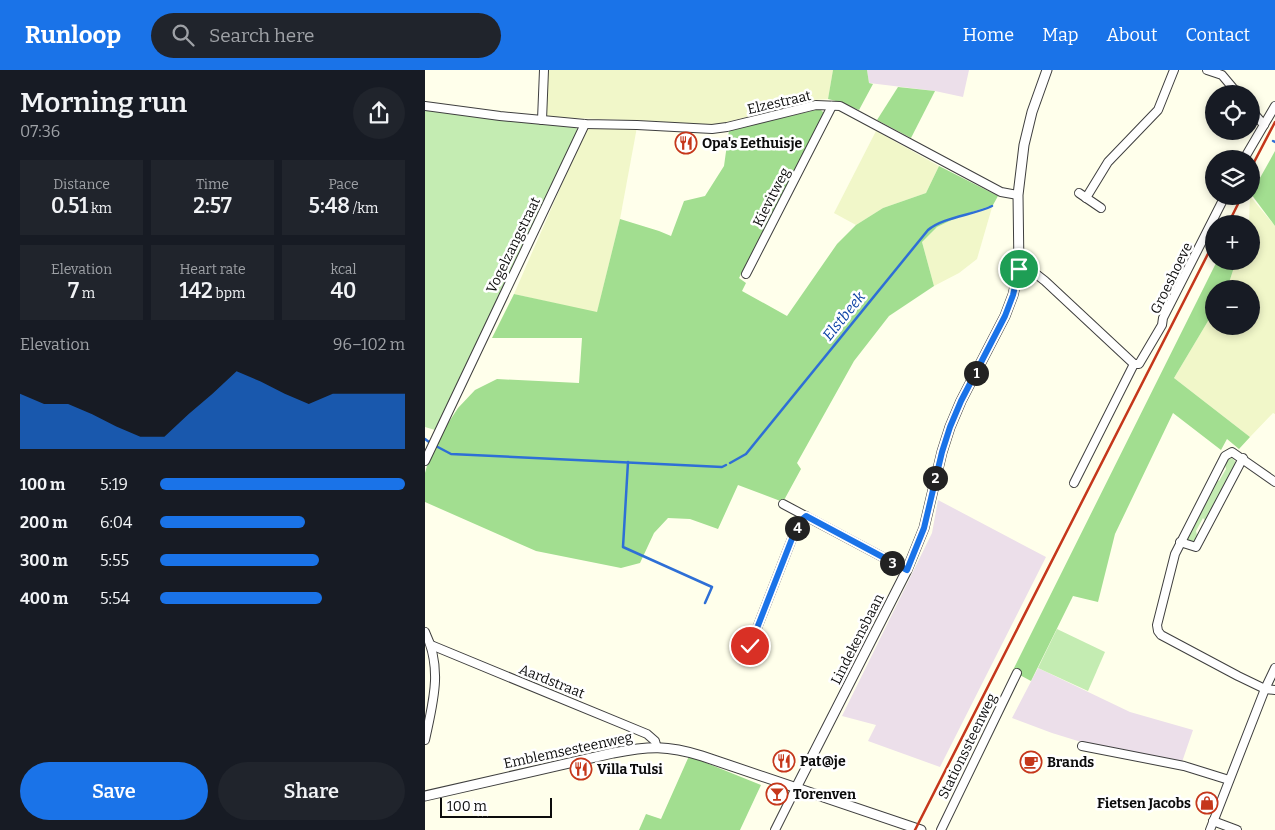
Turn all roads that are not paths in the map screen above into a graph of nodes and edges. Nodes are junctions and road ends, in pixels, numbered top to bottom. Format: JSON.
{"nodes":[{"id":1,"x":544,"y":70,"type":"edge"},
{"id":2,"x":1047,"y":70,"type":"edge"},
{"id":3,"x":1174,"y":70,"type":"edge"},
{"id":4,"x":1207,"y":70,"type":"edge"},
{"id":5,"x":1222,"y":72,"type":"edge"},
{"id":6,"x":1231,"y":85,"type":"edge"},
{"id":7,"x":425,"y":106,"type":"edge"},
{"id":8,"x":832,"y":106,"type":"junction"},
{"id":9,"x":1275,"y":106,"type":"edge"},
{"id":10,"x":542,"y":120,"type":"junction"},
{"id":11,"x":1260,"y":120,"type":"edge"},
{"id":12,"x":585,"y":124,"type":"junction"},
{"id":13,"x":1264,"y":125,"type":"junction"},
{"id":14,"x":1250,"y":150,"type":"edge"},
{"id":15,"x":1019,"y":195,"type":"junction"},
{"id":16,"x":1220,"y":205,"type":"edge"},
{"id":17,"x":1101,"y":208,"type":"dead end"},
{"id":18,"x":1019,"y":269,"type":"junction"},
{"id":19,"x":746,"y":274,"type":"dead end"},
{"id":20,"x":1134,"y":364,"type":"junction"},
{"id":21,"x":1243,"y":458,"type":"junction"},
{"id":22,"x":425,"y":461,"type":"edge"},
{"id":23,"x":1275,"y":482,"type":"edge"},
{"id":24,"x":1074,"y":483,"type":"dead end"},
{"id":25,"x":783,"y":504,"type":"dead end"},
{"id":26,"x":806,"y":516,"type":"junction"},
{"id":27,"x":1180,"y":542,"type":"junction"},
{"id":28,"x":907,"y":570,"type":"junction"},
{"id":29,"x":425,"y":632,"type":"edge"},
{"id":30,"x":431,"y":645,"type":"junction"},
{"id":31,"x":750,"y":646,"type":"dead end"},
{"id":32,"x":1275,"y":668,"type":"edge"},
{"id":33,"x":1017,"y":674,"type":"dead end"},
{"id":34,"x":1265,"y":689,"type":"junction"},
{"id":35,"x":1275,"y":690,"type":"edge"},
{"id":36,"x":425,"y":740,"type":"edge"},
{"id":37,"x":1082,"y":746,"type":"dead end"},
{"id":38,"x":657,"y":748,"type":"junction"},
{"id":39,"x":1229,"y":780,"type":"junction"},
{"id":40,"x":796,"y":788,"type":"junction"},
{"id":41,"x":425,"y":796,"type":"edge"},
{"id":42,"x":1213,"y":821,"type":"junction"},
{"id":43,"x":918,"y":829,"type":"edge"},
{"id":44,"x":775,"y":830,"type":"edge"},
{"id":45,"x":941,"y":830,"type":"edge"},
{"id":46,"x":1210,"y":830,"type":"edge"},
{"id":47,"x":1237,"y":830,"type":"edge"}],
"edges":[{"from":1,"to":10,"type":"street"},
{"from":2,"to":15,"type":"street","name":"Lindekensbaan"},
{"from":3,"to":17,"type":"street"},
{"from":4,"to":5,"type":"street"},
{"from":5,"to":6,"type":"street"},
{"from":7,"to":10,"type":"street"},
{"from":8,"to":12,"type":"street","name":"Elzestraat"},
{"from":8,"to":15,"type":"street","name":"Elzestraat"},
{"from":8,"to":19,"type":"street","name":"Kievitweg"},
{"from":9,"to":13,"type":"street"},
{"from":10,"to":12,"type":"street"},
{"from":11,"to":13,"type":"street"},
{"from":12,"to":22,"type":"street","name":"Vogelzangstraat"},
{"from":13,"to":14,"type":"street"},
{"from":15,"to":18,"type":"street","name":"Lindekensbaan"},
{"from":16,"to":20,"type":"street","name":"Groeshoeve"},
{"from":18,"to":20,"type":"street"},
{"from":18,"to":28,"type":"street","name":"Lindekensbaan"},
{"from":20,"to":24,"type":"street","name":"Groeshoeve"},
{"from":21,"to":23,"type":"street"},
{"from":21,"to":27,"type":"street"},
{"from":21,"to":27,"type":"street"},
{"from":25,"to":26,"type":"street"},
{"from":26,"to":28,"type":"street"},
{"from":26,"to":31,"type":"street"},
{"from":27,"to":34,"type":"street"},
{"from":28,"to":40,"type":"street","name":"Lindekensbaan"},
{"from":29,"to":30,"type":"street"},
{"from":30,"to":36,"type":"street"},
{"from":30,"to":38,"type":"street","name":"Aardstraat"},
{"from":32,"to":34,"type":"street"},
{"from":33,"to":45,"type":"street","name":"Stationssteenweg"},
{"from":34,"to":35,"type":"street"},
{"from":34,"to":39,"type":"street"},
{"from":37,"to":39,"type":"street"},
{"from":38,"to":40,"type":"street","name":"Emblemsesteenweg"},
{"from":38,"to":41,"type":"street","name":"Emblemsesteenweg"},
{"from":39,"to":42,"type":"street"},
{"from":40,"to":43,"type":"street","name":"Emblemsesteenweg"},
{"from":40,"to":44,"type":"street"},
{"from":42,"to":46,"type":"street"},
{"from":42,"to":47,"type":"street"}]}
